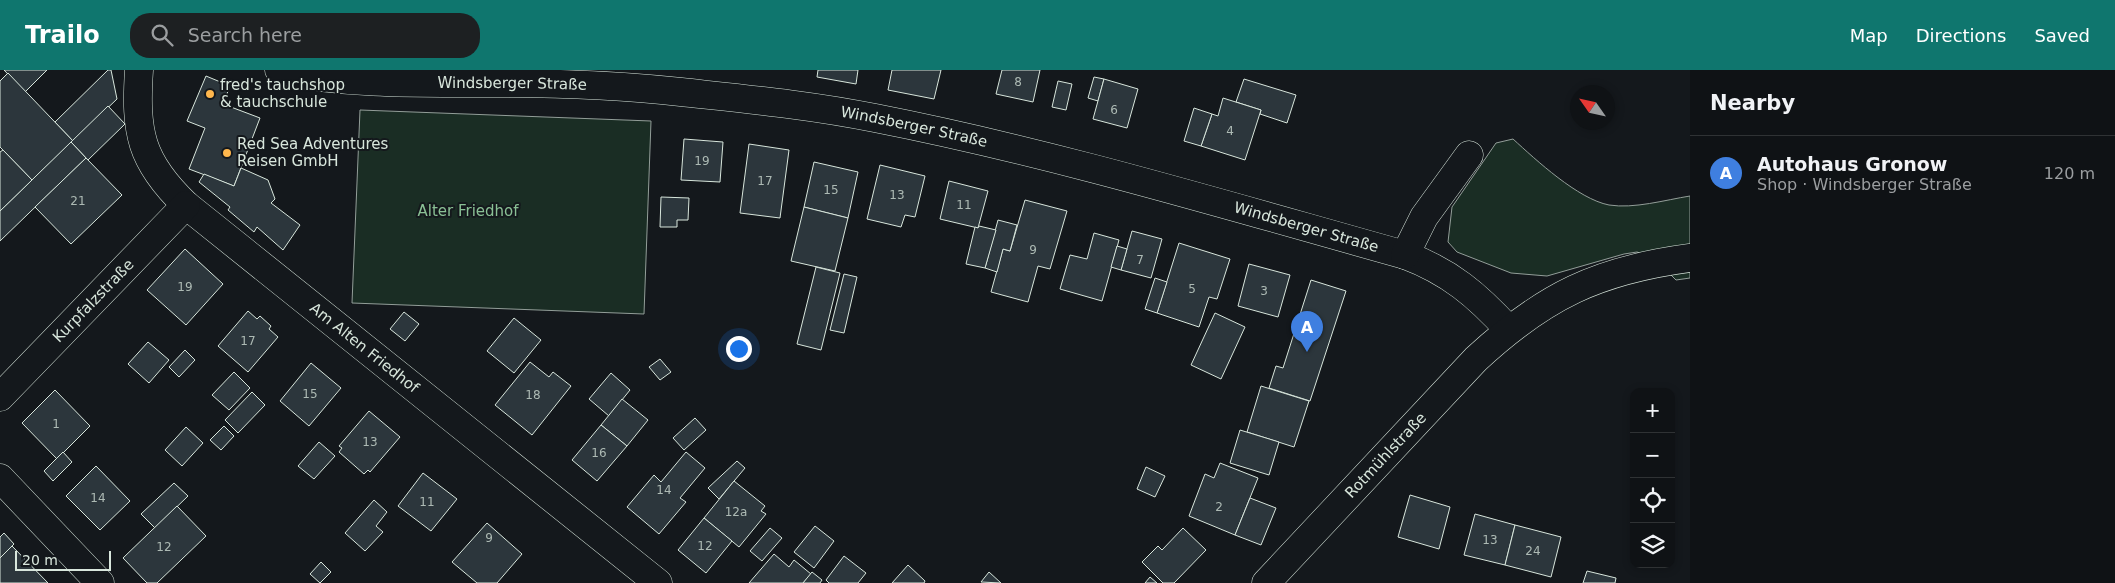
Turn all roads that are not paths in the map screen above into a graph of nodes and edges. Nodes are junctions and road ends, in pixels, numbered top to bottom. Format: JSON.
{"nodes":[{"id":1,"x":139,"y":70,"type":"edge"},
{"id":2,"x":279,"y":70,"type":"edge"},
{"id":3,"x":1469,"y":155,"type":"dead end"},
{"id":4,"x":186,"y":205,"type":"junction"},
{"id":5,"x":1405,"y":255,"type":"junction"},
{"id":6,"x":1690,"y":258,"type":"edge"},
{"id":7,"x":1509,"y":330,"type":"junction"},
{"id":8,"x":0,"y":397,"type":"edge"},
{"id":9,"x":0,"y":478,"type":"edge"},
{"id":10,"x":100,"y":583,"type":"edge"},
{"id":11,"x":658,"y":583,"type":"edge"},
{"id":12,"x":1266,"y":583,"type":"edge"}],
"edges":[{"from":1,"to":4,"type":"street","name":"Am Alten Friedhof"},
{"from":2,"to":5,"type":"street","name":"Windsberger Straße"},
{"from":3,"to":5,"type":"street"},
{"from":4,"to":8,"type":"street","name":"Kurpfalzstraße"},
{"from":4,"to":11,"type":"street","name":"Am Alten Friedhof"},
{"from":5,"to":7,"type":"street","name":"Windsberger Straße"},
{"from":6,"to":7,"type":"street","name":"Rotmühlstraße"},
{"from":7,"to":12,"type":"street","name":"Rotmühlstraße"},
{"from":9,"to":10,"type":"street"}]}
